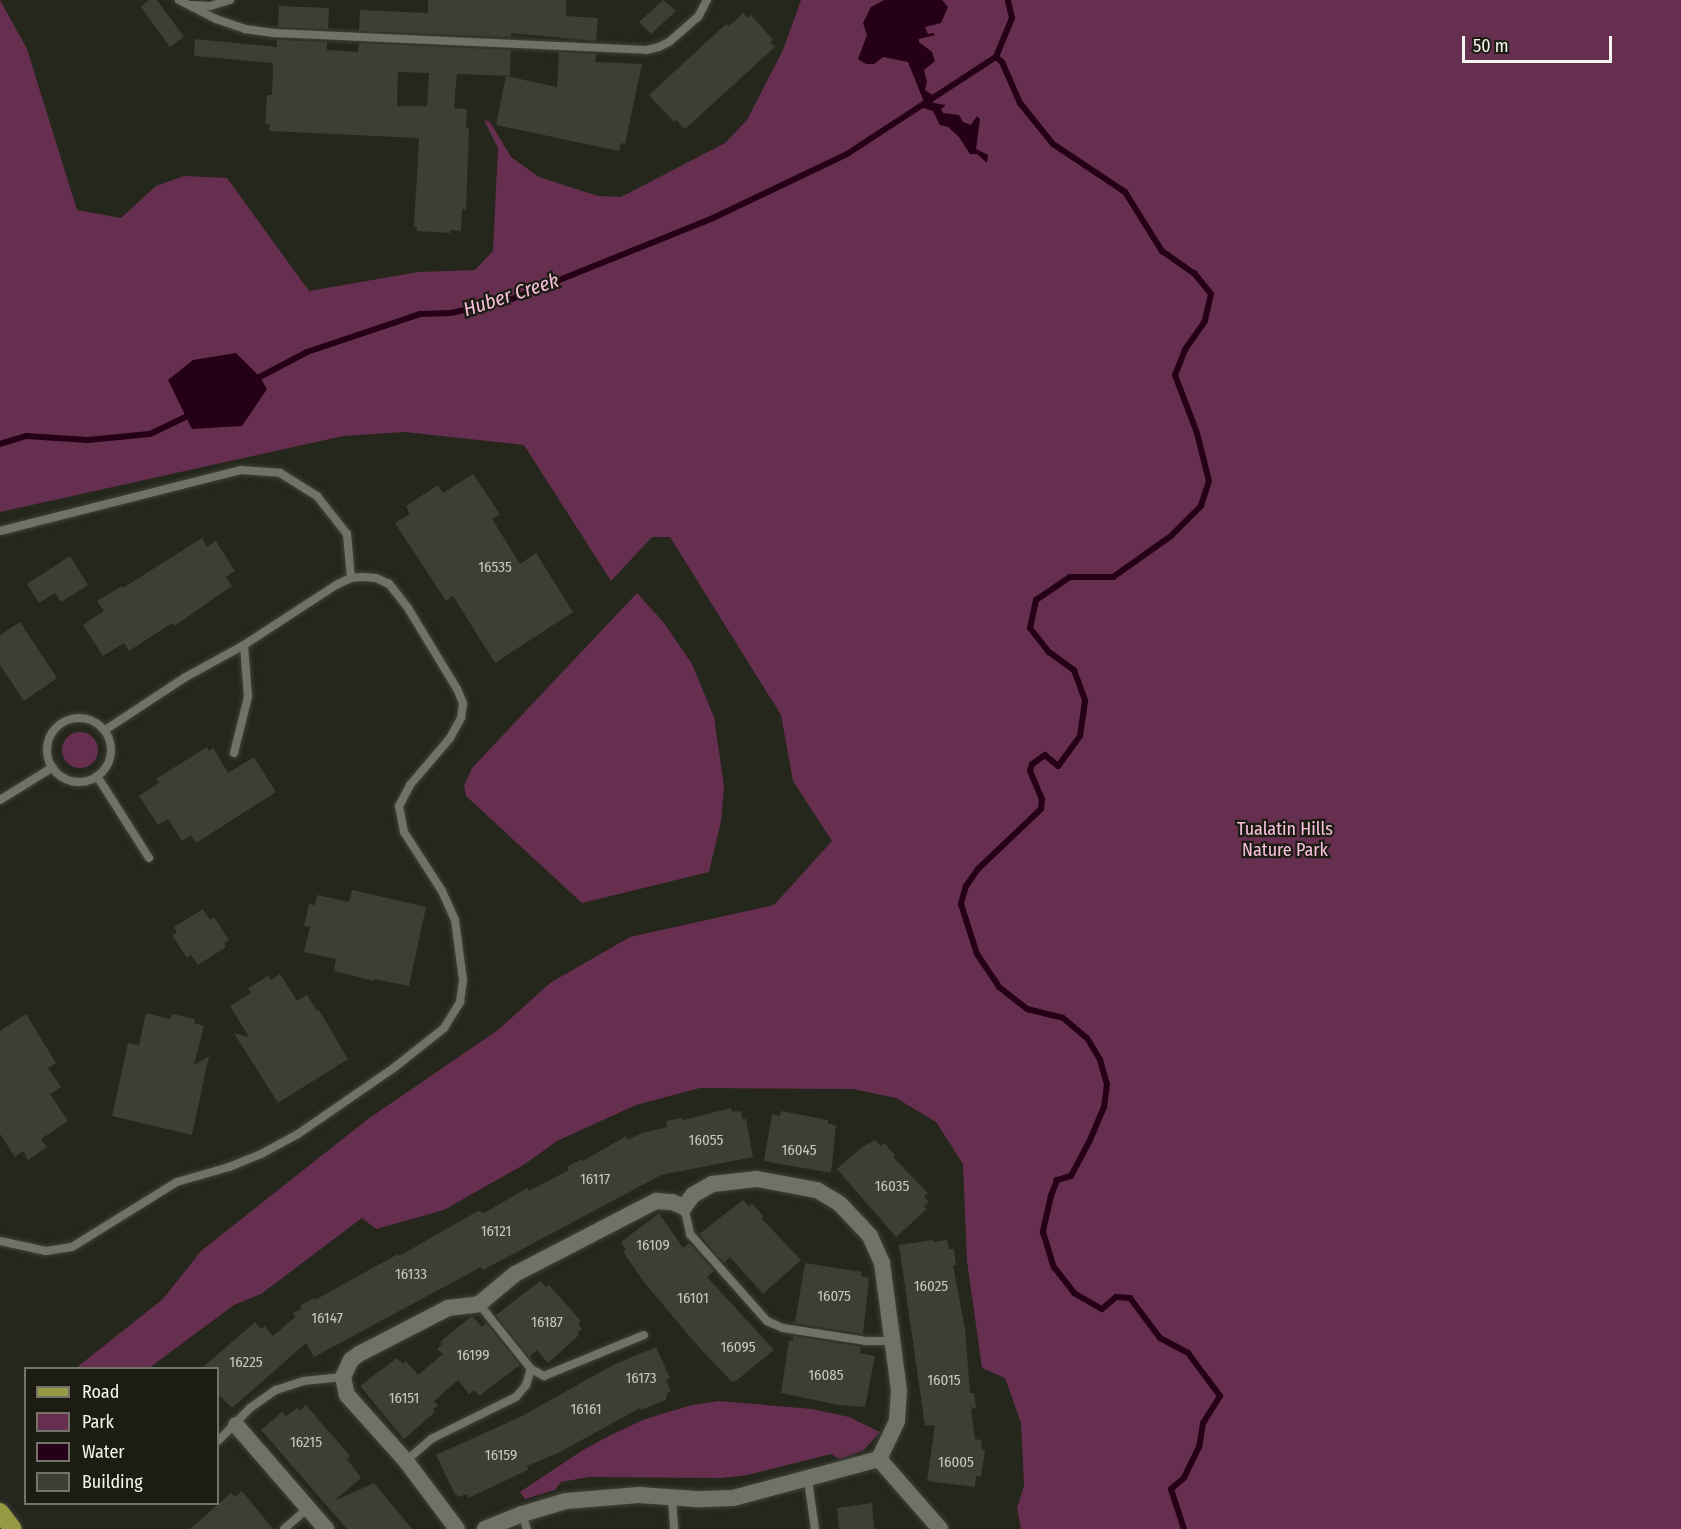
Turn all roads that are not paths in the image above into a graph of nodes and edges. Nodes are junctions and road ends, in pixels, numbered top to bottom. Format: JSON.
{"nodes":[{"id":1,"x":230,"y":0,"type":"edge"},
{"id":2,"x":706,"y":0,"type":"edge"},
{"id":3,"x":183,"y":2,"type":"edge"},
{"id":4,"x":0,"y":531,"type":"edge"},
{"id":5,"x":351,"y":578,"type":"junction"},
{"id":6,"x":244,"y":645,"type":"junction"},
{"id":7,"x":105,"y":730,"type":"junction"},
{"id":8,"x":234,"y":753,"type":"dead end"},
{"id":9,"x":53,"y":767,"type":"junction"},
{"id":10,"x":97,"y":776,"type":"junction"},
{"id":11,"x":0,"y":800,"type":"edge"},
{"id":12,"x":149,"y":858,"type":"dead end"},
{"id":13,"x":684,"y":1206,"type":"junction"},
{"id":14,"x":0,"y":1241,"type":"edge"},
{"id":15,"x":479,"y":1304,"type":"junction"},
{"id":16,"x":644,"y":1335,"type":"dead end"},
{"id":17,"x":893,"y":1341,"type":"junction"},
{"id":18,"x":531,"y":1369,"type":"junction"},
{"id":19,"x":343,"y":1377,"type":"junction"},
{"id":20,"x":236,"y":1425,"type":"junction"},
{"id":21,"x":219,"y":1440,"type":"edge"},
{"id":22,"x":879,"y":1460,"type":"junction"},
{"id":23,"x":406,"y":1461,"type":"junction"},
{"id":24,"x":808,"y":1480,"type":"junction"},
{"id":25,"x":672,"y":1498,"type":"junction"},
{"id":26,"x":308,"y":1508,"type":"junction"},
{"id":27,"x":0,"y":1512,"type":"edge"},
{"id":28,"x":525,"y":1521,"type":"edge"},
{"id":29,"x":13,"y":1529,"type":"edge"},
{"id":30,"x":284,"y":1529,"type":"edge"},
{"id":31,"x":326,"y":1529,"type":"edge"},
{"id":32,"x":457,"y":1529,"type":"edge"},
{"id":33,"x":485,"y":1529,"type":"edge"},
{"id":34,"x":674,"y":1529,"type":"edge"},
{"id":35,"x":815,"y":1529,"type":"edge"},
{"id":36,"x":940,"y":1529,"type":"edge"}],
"edges":[{"from":1,"to":3,"type":"lane"},
{"from":2,"to":3,"type":"lane"},
{"from":4,"to":5,"type":"lane"},
{"from":5,"to":6,"type":"lane"},
{"from":5,"to":14,"type":"lane"},
{"from":6,"to":7,"type":"lane"},
{"from":6,"to":8,"type":"lane"},
{"from":7,"to":9,"type":"lane"},
{"from":7,"to":10,"type":"lane"},
{"from":9,"to":10,"type":"lane"},
{"from":9,"to":11,"type":"lane"},
{"from":10,"to":12,"type":"lane"},
{"from":13,"to":15,"type":"street"},
{"from":13,"to":17,"type":"lane"},
{"from":13,"to":17,"type":"street"},
{"from":15,"to":18,"type":"lane"},
{"from":15,"to":19,"type":"street"},
{"from":16,"to":18,"type":"lane"},
{"from":17,"to":22,"type":"street"},
{"from":18,"to":23,"type":"lane"},
{"from":19,"to":20,"type":"lane"},
{"from":19,"to":23,"type":"street"},
{"from":20,"to":21,"type":"lane"},
{"from":20,"to":26,"type":"street"},
{"from":22,"to":24,"type":"street"},
{"from":22,"to":36,"type":"street"},
{"from":23,"to":32,"type":"street"},
{"from":24,"to":25,"type":"street"},
{"from":24,"to":35,"type":"lane"},
{"from":25,"to":28,"type":"street"},
{"from":25,"to":34,"type":"lane"},
{"from":26,"to":30,"type":"lane"},
{"from":26,"to":31,"type":"street"},
{"from":27,"to":29,"type":"main road"},
{"from":28,"to":33,"type":"street"}]}
